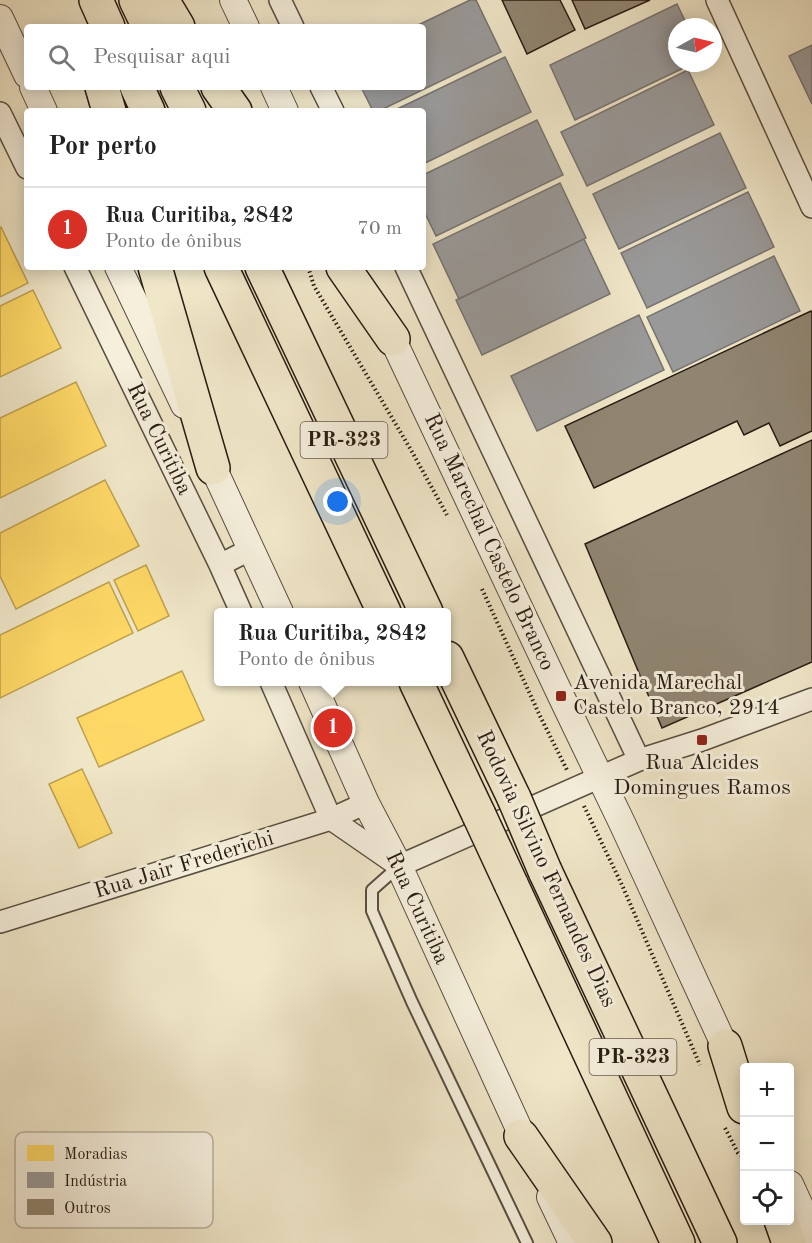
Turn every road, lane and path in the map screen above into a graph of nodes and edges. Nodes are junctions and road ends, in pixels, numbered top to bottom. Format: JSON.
{"nodes":[{"id":1,"x":73,"y":0,"type":"edge"},
{"id":2,"x":96,"y":0,"type":"edge"},
{"id":3,"x":136,"y":0,"type":"edge"},
{"id":4,"x":162,"y":0,"type":"edge"},
{"id":5,"x":233,"y":0,"type":"edge"},
{"id":6,"x":280,"y":0,"type":"edge"},
{"id":7,"x":717,"y":0,"type":"edge"},
{"id":8,"x":0,"y":18,"type":"edge"},
{"id":9,"x":82,"y":24,"type":"edge"},
{"id":10,"x":107,"y":24,"type":"edge"},
{"id":11,"x":148,"y":24,"type":"edge"},
{"id":12,"x":176,"y":24,"type":"edge"},
{"id":13,"x":245,"y":24,"type":"edge"},
{"id":14,"x":292,"y":24,"type":"edge"},
{"id":15,"x":24,"y":69,"type":"edge"},
{"id":16,"x":34,"y":90,"type":"edge"},
{"id":17,"x":103,"y":90,"type":"edge"},
{"id":18,"x":138,"y":90,"type":"edge"},
{"id":19,"x":178,"y":90,"type":"edge"},
{"id":20,"x":220,"y":90,"type":"edge"},
{"id":21,"x":275,"y":90,"type":"edge"},
{"id":22,"x":322,"y":90,"type":"edge"},
{"id":23,"x":43,"y":108,"type":"edge"},
{"id":24,"x":108,"y":108,"type":"edge"},
{"id":25,"x":147,"y":108,"type":"edge"},
{"id":26,"x":188,"y":108,"type":"edge"},
{"id":27,"x":233,"y":108,"type":"edge"},
{"id":28,"x":284,"y":108,"type":"edge"},
{"id":29,"x":332,"y":108,"type":"edge"},
{"id":30,"x":0,"y":113,"type":"edge"},
{"id":31,"x":24,"y":162,"type":"edge"},
{"id":32,"x":812,"y":207,"type":"edge"},
{"id":33,"x":76,"y":270,"type":"edge"},
{"id":34,"x":119,"y":270,"type":"edge"},
{"id":35,"x":156,"y":270,"type":"edge"},
{"id":36,"x":222,"y":270,"type":"edge"},
{"id":37,"x":263,"y":270,"type":"edge"},
{"id":38,"x":309,"y":270,"type":"edge"},
{"id":39,"x":345,"y":270,"type":"edge"},
{"id":40,"x":360,"y":270,"type":"edge"},
{"id":41,"x":407,"y":270,"type":"edge"},
{"id":42,"x":393,"y":339,"type":"junction"},
{"id":43,"x":213,"y":468,"type":"junction"},
{"id":44,"x":450,"y":521,"type":"dead end"},
{"id":45,"x":251,"y":549,"type":"junction"},
{"id":46,"x":220,"y":565,"type":"junction"},
{"id":47,"x":480,"y":586,"type":"dead end"},
{"id":48,"x":239,"y":608,"type":"edge"},
{"id":49,"x":278,"y":608,"type":"edge"},
{"id":50,"x":382,"y":608,"type":"edge"},
{"id":51,"x":424,"y":608,"type":"edge"},
{"id":52,"x":451,"y":665,"type":"edge"},
{"id":53,"x":273,"y":686,"type":"edge"},
{"id":54,"x":314,"y":686,"type":"edge"},
{"id":55,"x":418,"y":686,"type":"edge"},
{"id":56,"x":812,"y":699,"type":"edge"},
{"id":57,"x":639,"y":760,"type":"junction"},
{"id":58,"x":600,"y":777,"type":"junction"},
{"id":59,"x":576,"y":788,"type":"junction"},
{"id":60,"x":366,"y":803,"type":"junction"},
{"id":61,"x":332,"y":819,"type":"junction"},
{"id":62,"x":399,"y":866,"type":"junction"},
{"id":63,"x":0,"y":922,"type":"edge"},
{"id":64,"x":712,"y":1056,"type":"junction"},
{"id":65,"x":740,"y":1084,"type":"edge"},
{"id":66,"x":734,"y":1116,"type":"edge"},
{"id":67,"x":521,"y":1136,"type":"junction"},
{"id":68,"x":740,"y":1155,"type":"edge"},
{"id":69,"x":794,"y":1194,"type":"edge"},
{"id":70,"x":782,"y":1225,"type":"edge"},
{"id":71,"x":812,"y":1232,"type":"edge"},
{"id":72,"x":527,"y":1243,"type":"edge"},
{"id":73,"x":572,"y":1243,"type":"edge"},
{"id":74,"x":595,"y":1243,"type":"edge"},
{"id":75,"x":678,"y":1243,"type":"edge"},
{"id":76,"x":720,"y":1243,"type":"edge"},
{"id":77,"x":789,"y":1243,"type":"edge"}],
"edges":[{"from":1,"to":9,"type":"highway"},
{"from":2,"to":10,"type":"highway"},
{"from":3,"to":11,"type":"highway"},
{"from":4,"to":12,"type":"highway"},
{"from":5,"to":13,"type":"street"},
{"from":6,"to":14,"type":"street"},
{"from":7,"to":32,"type":"street"},
{"from":8,"to":15,"type":"street"},
{"from":16,"to":23,"type":"street"},
{"from":17,"to":24,"type":"highway"},
{"from":18,"to":25,"type":"highway"},
{"from":19,"to":26,"type":"highway"},
{"from":20,"to":27,"type":"highway"},
{"from":21,"to":28,"type":"street"},
{"from":22,"to":29,"type":"street"},
{"from":30,"to":31,"type":"street"},
{"from":33,"to":46,"type":"street","name":"Rua Curitiba"},
{"from":34,"to":43,"type":"street","name":"Rua Curitiba"},
{"from":35,"to":43,"type":"highway"},
{"from":36,"to":50,"type":"highway","number":"PR-323"},
{"from":37,"to":51,"type":"highway","number":"PR-323"},
{"from":38,"to":44,"type":"path"},
{"from":39,"to":42,"type":"highway"},
{"from":40,"to":42,"type":"street","name":"Rua Marechal Castelo Branco"},
{"from":41,"to":57,"type":"street","name":"Rua Marechal Castelo Branco"},
{"from":42,"to":58,"type":"street","name":"Rua Marechal Castelo Branco"},
{"from":43,"to":45,"type":"street","name":"Rua Curitiba"},
{"from":45,"to":46,"type":"street"},
{"from":45,"to":49,"type":"street","name":"Rua Curitiba"},
{"from":46,"to":48,"type":"street","name":"Rua Curitiba"},
{"from":47,"to":59,"type":"path"},
{"from":52,"to":76,"type":"highway","name":"Rodovia Silvino Fernandes Dias","number":"PR-323","bridge":true},
{"from":53,"to":61,"type":"street"},
{"from":54,"to":60,"type":"street","name":"Rua Curitiba"},
{"from":55,"to":75,"type":"highway","name":"Rodovia Silvino Fernandes Dias","number":"PR-323","bridge":true},
{"from":56,"to":57,"type":"street"},
{"from":57,"to":58,"type":"street"},
{"from":58,"to":59,"type":"street"},
{"from":58,"to":64,"type":"street","name":"Rua Marechal Castelo Branco"},
{"from":59,"to":62,"type":"street"},
{"from":59,"to":64,"type":"path"},
{"from":60,"to":61,"type":"street","name":"Rua Jair Frederichi"},
{"from":60,"to":62,"type":"street","name":"Rua Curitiba"},
{"from":61,"to":62,"type":"street"},
{"from":61,"to":63,"type":"street","name":"Rua Jair Frederichi"},
{"from":62,"to":67,"type":"street","name":"Rua Curitiba"},
{"from":62,"to":72,"type":"lane"},
{"from":64,"to":65,"type":"street","name":"Rua Marechal Castelo Branco"},
{"from":64,"to":66,"type":"highway"},
{"from":66,"to":68,"type":"path"},
{"from":67,"to":73,"type":"street","name":"Rua Curitiba"},
{"from":67,"to":74,"type":"highway"},
{"from":69,"to":71,"type":"street"},
{"from":70,"to":77,"type":"highway"}]}
